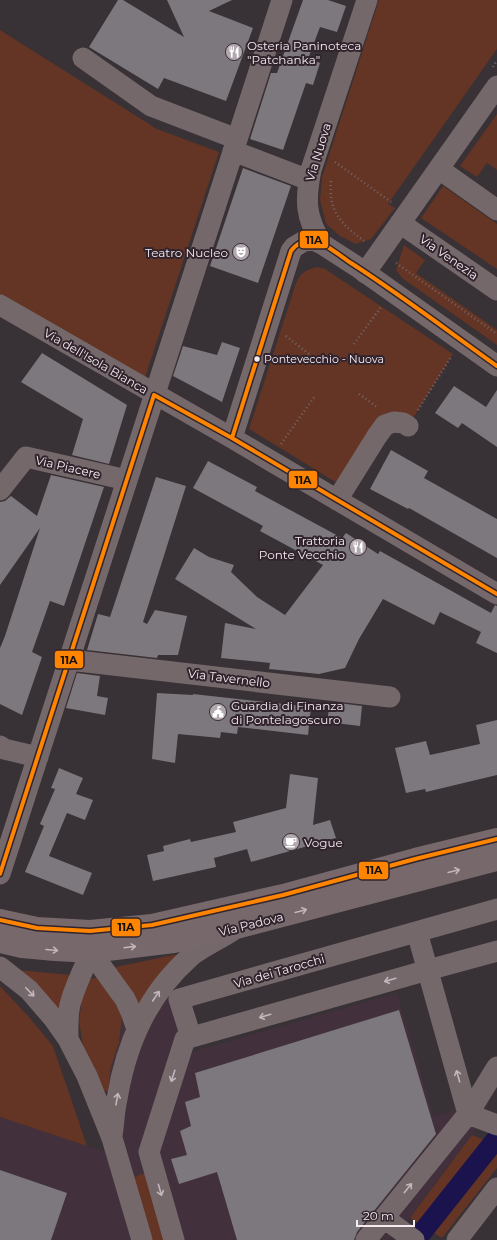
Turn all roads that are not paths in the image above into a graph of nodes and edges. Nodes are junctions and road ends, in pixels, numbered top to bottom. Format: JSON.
{"nodes":[{"id":1,"x":282,"y":0,"type":"edge"},
{"id":2,"x":366,"y":0,"type":"edge"},
{"id":3,"x":83,"y":58,"type":"dead end"},
{"id":4,"x":495,"y":77,"type":"edge"},
{"id":5,"x":235,"y":145,"type":"junction"},
{"id":6,"x":439,"y":169,"type":"junction"},
{"id":7,"x":309,"y":180,"type":"junction"},
{"id":8,"x":497,"y":210,"type":"edge"},
{"id":9,"x":398,"y":214,"type":"junction"},
{"id":10,"x":322,"y":244,"type":"junction"},
{"id":11,"x":365,"y":273,"type":"junction"},
{"id":12,"x":497,"y":290,"type":"edge"},
{"id":13,"x":0,"y":305,"type":"edge"},
{"id":14,"x":497,"y":366,"type":"edge"},
{"id":15,"x":154,"y":394,"type":"junction"},
{"id":16,"x":408,"y":426,"type":"road end"},
{"id":17,"x":232,"y":438,"type":"junction"},
{"id":18,"x":127,"y":480,"type":"junction"},
{"id":19,"x":0,"y":490,"type":"edge"},
{"id":20,"x":337,"y":500,"type":"junction"},
{"id":21,"x":497,"y":594,"type":"edge"},
{"id":22,"x":69,"y":660,"type":"junction"},
{"id":23,"x":390,"y":697,"type":"dead end"},
{"id":24,"x":0,"y":746,"type":"edge"},
{"id":25,"x":38,"y":757,"type":"junction"},
{"id":26,"x":497,"y":839,"type":"edge"},
{"id":27,"x":416,"y":859,"type":"junction"},
{"id":28,"x":497,"y":860,"type":"edge"},
{"id":29,"x":0,"y":874,"type":"edge"},
{"id":30,"x":422,"y":880,"type":"junction"},
{"id":31,"x":497,"y":909,"type":"edge"},
{"id":32,"x":0,"y":920,"type":"edge"},
{"id":33,"x":236,"y":928,"type":"junction"},
{"id":34,"x":417,"y":932,"type":"junction"},
{"id":35,"x":90,"y":941,"type":"junction"},
{"id":36,"x":0,"y":942,"type":"edge"},
{"id":37,"x":497,"y":951,"type":"edge"},
{"id":38,"x":0,"y":967,"type":"edge"},
{"id":39,"x":428,"y":970,"type":"junction"},
{"id":40,"x":137,"y":1030,"type":"junction"},
{"id":41,"x":191,"y":1037,"type":"junction"},
{"id":42,"x":68,"y":1039,"type":"junction"},
{"id":43,"x":497,"y":1067,"type":"edge"},
{"id":44,"x":468,"y":1114,"type":"junction"},
{"id":45,"x":492,"y":1124,"type":"edge"},
{"id":46,"x":112,"y":1138,"type":"junction"},
{"id":47,"x":149,"y":1152,"type":"junction"},
{"id":48,"x":119,"y":1162,"type":"junction"},
{"id":49,"x":497,"y":1188,"type":"edge"},
{"id":50,"x":384,"y":1218,"type":"junction"},
{"id":51,"x":409,"y":1236,"type":"edge"},
{"id":52,"x":142,"y":1240,"type":"edge"},
{"id":53,"x":174,"y":1240,"type":"edge"},
{"id":54,"x":366,"y":1240,"type":"edge"},
{"id":55,"x":457,"y":1240,"type":"edge"}],
"edges":[{"from":1,"to":5,"type":"street"},
{"from":2,"to":7,"type":"street","name":"Via Nuova"},
{"from":3,"to":5,"type":"street"},
{"from":4,"to":6,"type":"street"},
{"from":5,"to":7,"type":"street"},
{"from":5,"to":15,"type":"street"},
{"from":6,"to":8,"type":"street"},
{"from":6,"to":9,"type":"street"},
{"from":7,"to":10,"type":"street","name":"Via Nuova"},
{"from":9,"to":11,"type":"street"},
{"from":9,"to":12,"type":"street","name":"Via Venezia"},
{"from":10,"to":11,"type":"street"},
{"from":10,"to":17,"type":"street"},
{"from":11,"to":14,"type":"street"},
{"from":13,"to":15,"type":"street","name":"Via dell'Isola Bianca"},
{"from":15,"to":17,"type":"street","name":"Via dell'Isola Bianca"},
{"from":15,"to":18,"type":"street"},
{"from":16,"to":20,"type":"street"},
{"from":17,"to":20,"type":"street","name":"Via dell'Isola Bianca"},
{"from":18,"to":19,"type":"street","name":"Via Piacere"},
{"from":18,"to":22,"type":"street"},
{"from":20,"to":21,"type":"street","name":"Via dell'Isola Bianca"},
{"from":22,"to":23,"type":"street","name":"Via Tavernello"},
{"from":22,"to":25,"type":"street"},
{"from":24,"to":25,"type":"street"},
{"from":25,"to":29,"type":"street"},
{"from":26,"to":27,"type":"main road","name":"Via Padova"},
{"from":27,"to":30,"type":"main road"},
{"from":27,"to":35,"type":"main road","name":"Via Padova"},
{"from":30,"to":28,"type":"main road","name":"Via Padova","one_way":true},
{"from":33,"to":30,"type":"main road","name":"Via Padova","one_way":true},
{"from":31,"to":34,"type":"street","name":"Via dei Tarocchi"},
{"from":32,"to":35,"type":"main road","name":"Via Padova"},
{"from":35,"to":33,"type":"main road","name":"Via Padova","one_way":true},
{"from":40,"to":33,"type":"street","one_way":true},
{"from":34,"to":39,"type":"street"},
{"from":34,"to":41,"type":"street","name":"Via dei Tarocchi"},
{"from":36,"to":35,"type":"main road","name":"Via Padova","one_way":true},
{"from":35,"to":40,"type":"street"},
{"from":35,"to":42,"type":"street"},
{"from":37,"to":39,"type":"street"},
{"from":38,"to":42,"type":"street","one_way":true},
{"from":39,"to":41,"type":"street","one_way":true},
{"from":44,"to":39,"type":"street","one_way":true},
{"from":46,"to":40,"type":"street","one_way":true},
{"from":41,"to":47,"type":"street","one_way":true},
{"from":42,"to":46,"type":"street"},
{"from":43,"to":44,"type":"street"},
{"from":44,"to":45,"type":"street"},
{"from":50,"to":44,"type":"street","one_way":true},
{"from":46,"to":48,"type":"street"},
{"from":47,"to":48,"type":"street"},
{"from":47,"to":53,"type":"street","one_way":true},
{"from":48,"to":52,"type":"street"},
{"from":49,"to":55,"type":"street"},
{"from":50,"to":51,"type":"street"},
{"from":50,"to":54,"type":"street"}]}
